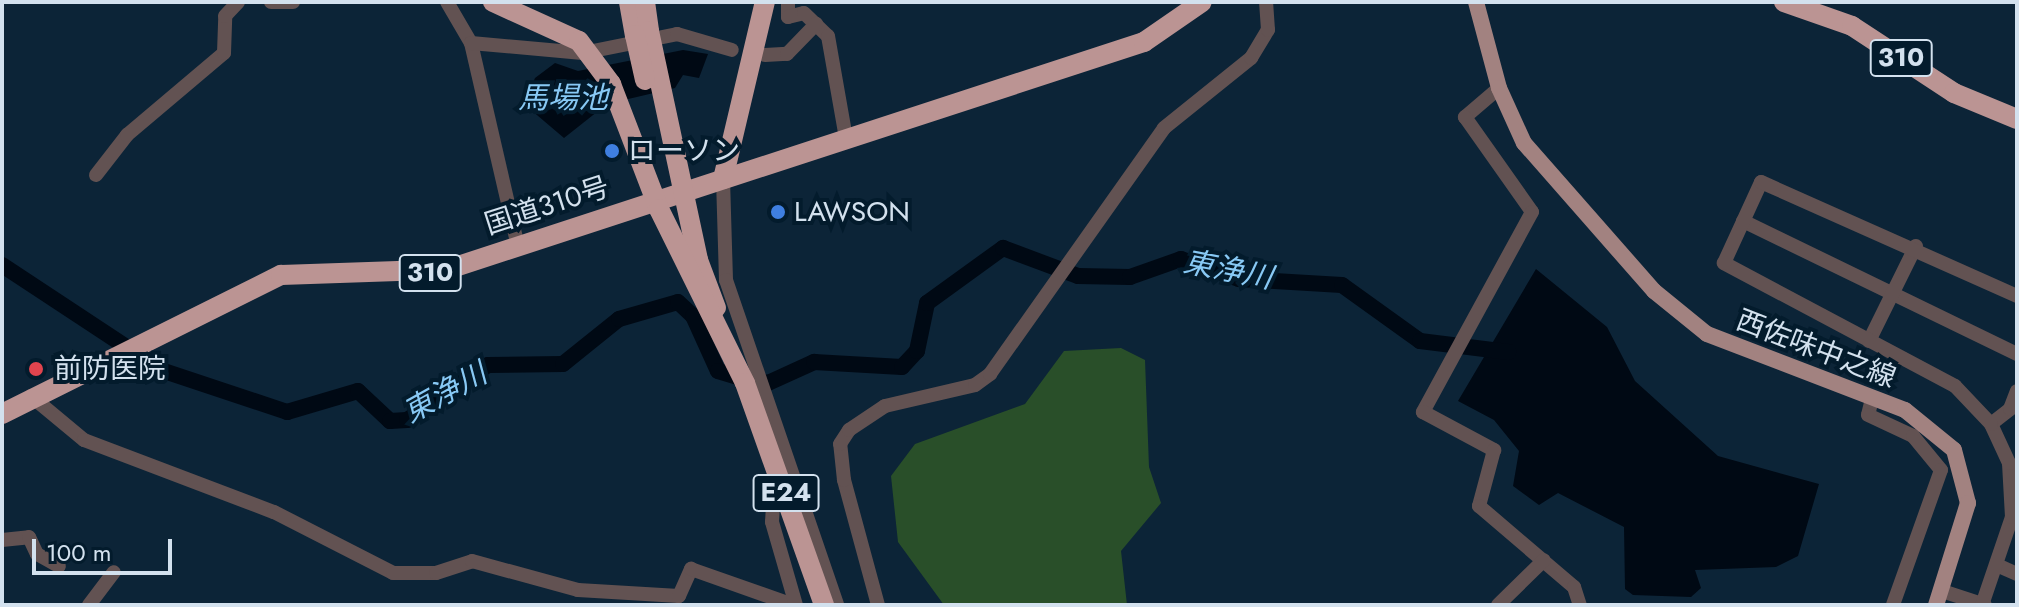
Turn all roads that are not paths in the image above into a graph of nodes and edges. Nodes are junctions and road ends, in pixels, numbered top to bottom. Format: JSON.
{"nodes":[{"id":1,"x":238,"y":2,"type":"edge"},
{"id":2,"x":271,"y":2,"type":"edge"},
{"id":3,"x":293,"y":2,"type":"edge"},
{"id":4,"x":447,"y":2,"type":"edge"},
{"id":5,"x":493,"y":2,"type":"edge"},
{"id":6,"x":629,"y":2,"type":"edge"},
{"id":7,"x":645,"y":2,"type":"edge"},
{"id":8,"x":788,"y":2,"type":"edge"},
{"id":9,"x":1202,"y":2,"type":"edge"},
{"id":10,"x":1266,"y":2,"type":"edge"},
{"id":11,"x":1476,"y":2,"type":"edge"},
{"id":12,"x":1784,"y":2,"type":"edge"},
{"id":13,"x":755,"y":4,"type":"edge"},
{"id":14,"x":816,"y":24,"type":"junction"},
{"id":15,"x":642,"y":33,"type":"junction"},
{"id":16,"x":471,"y":43,"type":"junction"},
{"id":17,"x":732,"y":50,"type":"dead end"},
{"id":18,"x":765,"y":55,"type":"dead end"},
{"id":19,"x":1499,"y":88,"type":"junction"},
{"id":20,"x":2017,"y":119,"type":"edge"},
{"id":21,"x":846,"y":138,"type":"junction"},
{"id":22,"x":96,"y":175,"type":"dead end"},
{"id":23,"x":723,"y":179,"type":"junction"},
{"id":24,"x":1743,"y":221,"type":"junction"},
{"id":25,"x":517,"y":243,"type":"junction"},
{"id":26,"x":1916,"y":246,"type":"junction"},
{"id":27,"x":1893,"y":294,"type":"junction"},
{"id":28,"x":2017,"y":296,"type":"edge"},
{"id":29,"x":1869,"y":341,"type":"junction"},
{"id":30,"x":2017,"y":354,"type":"edge"},
{"id":31,"x":745,"y":383,"type":"junction"},
{"id":32,"x":2017,"y":391,"type":"edge"},
{"id":33,"x":31,"y":396,"type":"junction"},
{"id":34,"x":1872,"y":399,"type":"junction"},
{"id":35,"x":2014,"y":410,"type":"edge"},
{"id":36,"x":2,"y":414,"type":"edge"},
{"id":37,"x":1991,"y":424,"type":"junction"},
{"id":38,"x":783,"y":451,"type":"junction"},
{"id":39,"x":2013,"y":464,"type":"edge"},
{"id":40,"x":2015,"y":518,"type":"edge"},
{"id":41,"x":2,"y":540,"type":"edge"},
{"id":42,"x":1544,"y":560,"type":"junction"},
{"id":43,"x":59,"y":566,"type":"dead end"},
{"id":44,"x":1999,"y":566,"type":"junction"},
{"id":45,"x":114,"y":572,"type":"dead end"},
{"id":46,"x":2017,"y":574,"type":"edge"},
{"id":47,"x":1939,"y":598,"type":"edge"},
{"id":48,"x":89,"y":605,"type":"edge"},
{"id":49,"x":794,"y":605,"type":"edge"},
{"id":50,"x":824,"y":605,"type":"edge"},
{"id":51,"x":837,"y":605,"type":"edge"},
{"id":52,"x":878,"y":605,"type":"edge"},
{"id":53,"x":1498,"y":605,"type":"edge"},
{"id":54,"x":1580,"y":605,"type":"edge"},
{"id":55,"x":1893,"y":605,"type":"edge"},
{"id":56,"x":1983,"y":605,"type":"edge"}],
"edges":[{"from":1,"to":22,"type":"street"},
{"from":2,"to":3,"type":"street"},
{"from":4,"to":16,"type":"street"},
{"from":5,"to":31,"type":"highway","bridge":true},
{"from":6,"to":15,"type":"highway"},
{"from":7,"to":15,"type":"highway"},
{"from":8,"to":14,"type":"street"},
{"from":9,"to":21,"type":"highway","name":"国道310号","number":"310"},
{"from":10,"to":52,"type":"street"},
{"from":11,"to":19,"type":"main road","name":"西佐味中之線"},
{"from":12,"to":20,"type":"highway","number":"310"},
{"from":13,"to":23,"type":"highway"},
{"from":14,"to":18,"type":"street"},
{"from":14,"to":21,"type":"street"},
{"from":15,"to":31,"type":"highway","number":"E24","bridge":true},
{"from":16,"to":17,"type":"street"},
{"from":16,"to":25,"type":"street"},
{"from":19,"to":34,"type":"main road","name":"西佐味中之線"},
{"from":19,"to":42,"type":"street"},
{"from":21,"to":23,"type":"highway","name":"国道310号","number":"310"},
{"from":23,"to":25,"type":"highway","name":"国道310号","number":"310"},
{"from":23,"to":38,"type":"street"},
{"from":24,"to":26,"type":"street"},
{"from":24,"to":27,"type":"street"},
{"from":24,"to":29,"type":"street"},
{"from":25,"to":33,"type":"highway","name":"国道310号","number":"310"},
{"from":26,"to":27,"type":"street"},
{"from":26,"to":28,"type":"street"},
{"from":27,"to":29,"type":"street"},
{"from":27,"to":30,"type":"street"},
{"from":29,"to":37,"type":"street"},
{"from":31,"to":50,"type":"highway","number":"E24","bridge":true},
{"from":32,"to":35,"type":"street"},
{"from":33,"to":36,"type":"highway","name":"国道310号","number":"310"},
{"from":33,"to":49,"type":"street"},
{"from":34,"to":47,"type":"main road","name":"西佐味中之線"},
{"from":34,"to":55,"type":"street"},
{"from":35,"to":37,"type":"street"},
{"from":37,"to":39,"type":"street"},
{"from":38,"to":49,"type":"street"},
{"from":38,"to":51,"type":"street"},
{"from":39,"to":40,"type":"street"},
{"from":40,"to":44,"type":"street"},
{"from":41,"to":43,"type":"street"},
{"from":42,"to":53,"type":"street"},
{"from":42,"to":54,"type":"street"},
{"from":44,"to":46,"type":"street"},
{"from":44,"to":56,"type":"street"},
{"from":45,"to":48,"type":"street"},
{"from":47,"to":56,"type":"street"}]}
